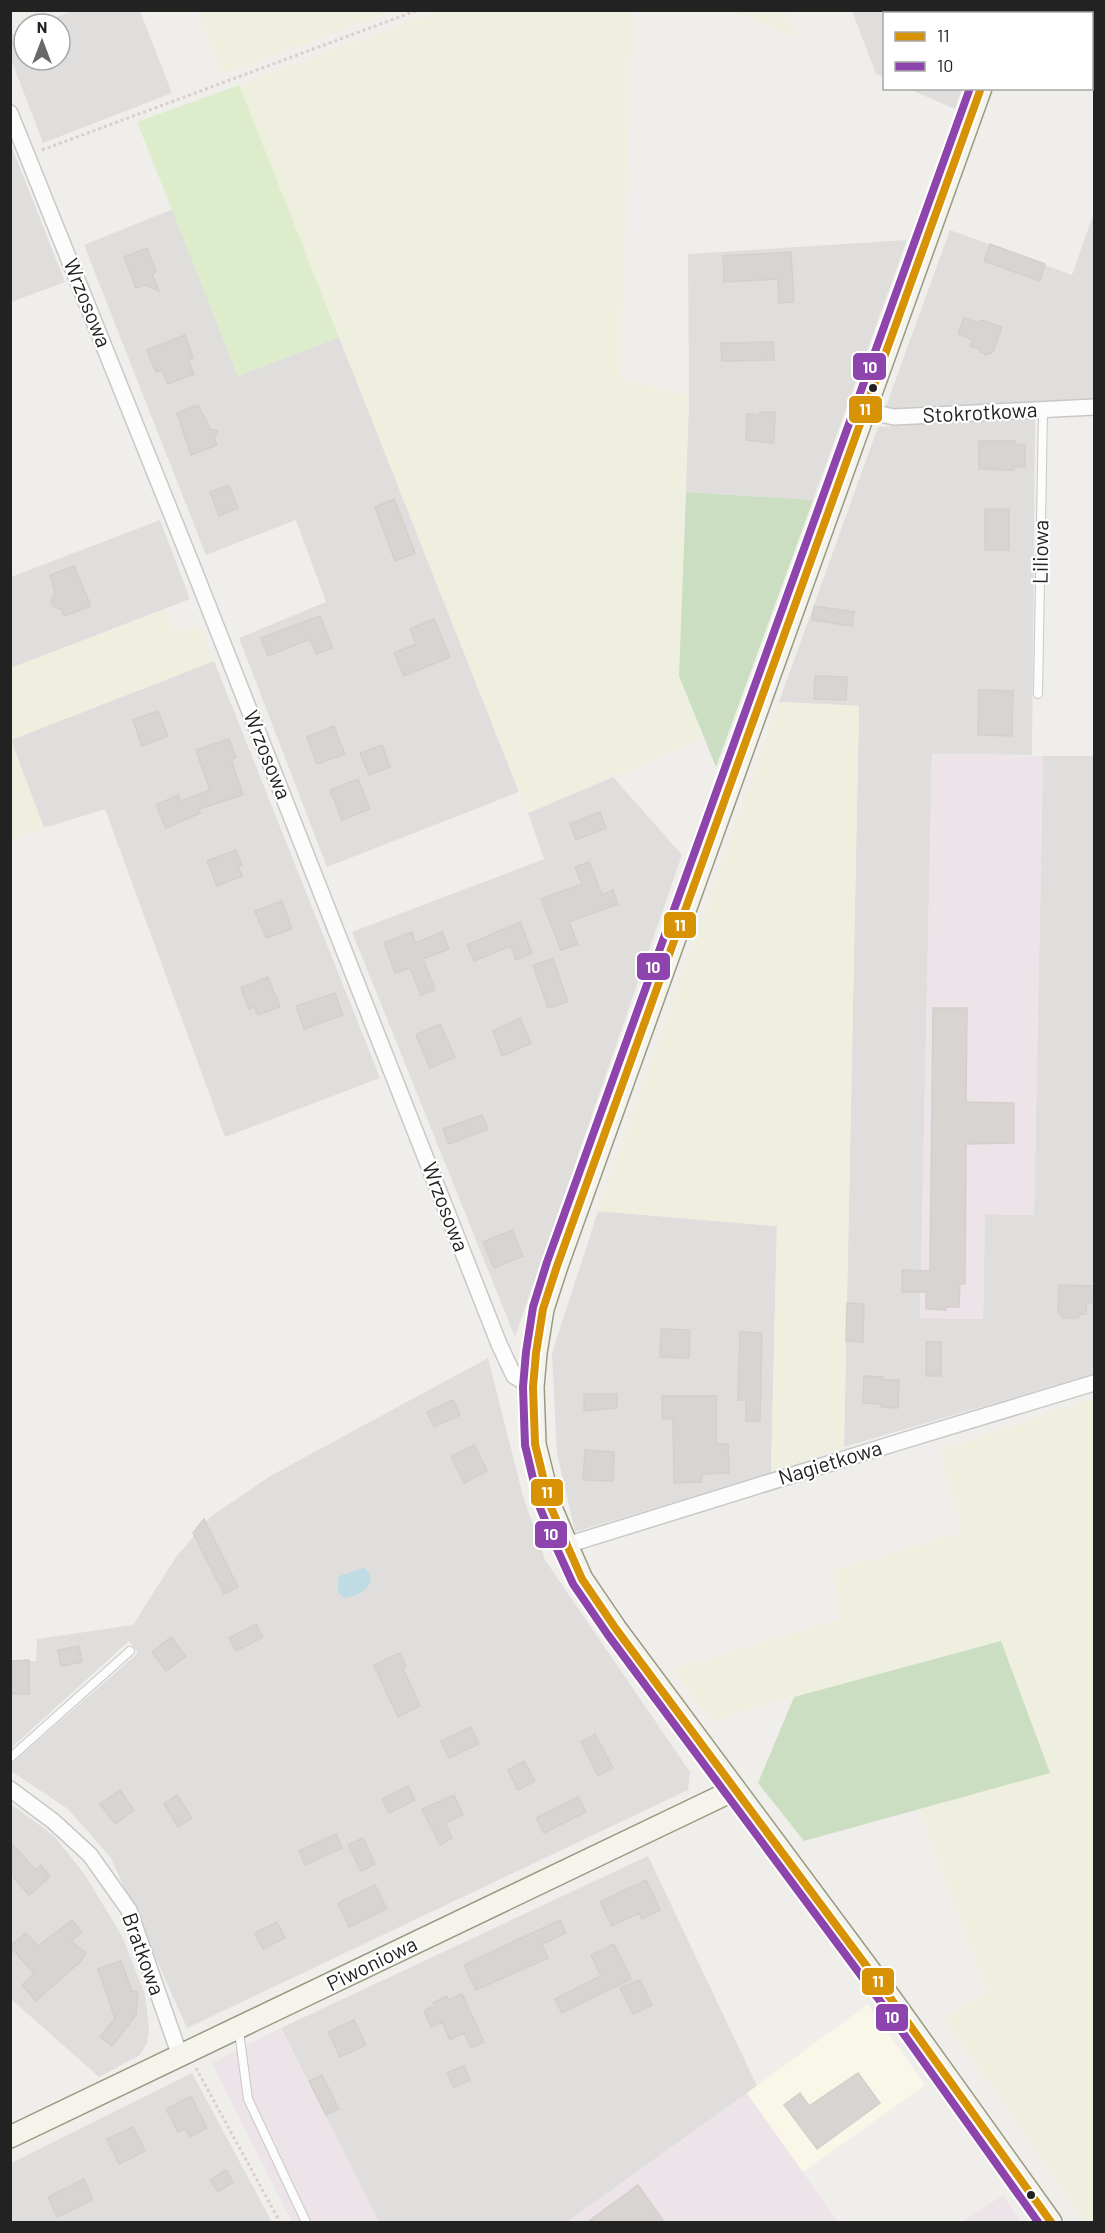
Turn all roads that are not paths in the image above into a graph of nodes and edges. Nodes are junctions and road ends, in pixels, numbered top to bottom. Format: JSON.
{"nodes":[{"id":1,"x":980,"y":90,"type":"edge"},
{"id":2,"x":10,"y":113,"type":"edge"},
{"id":3,"x":1095,"y":407,"type":"edge"},
{"id":4,"x":1043,"y":410,"type":"junction"},
{"id":5,"x":866,"y":411,"type":"junction"},
{"id":6,"x":1038,"y":694,"type":"dead end"},
{"id":7,"x":1095,"y":1383,"type":"edge"},
{"id":8,"x":533,"y":1387,"type":"junction"},
{"id":9,"x":567,"y":1545,"type":"junction"},
{"id":10,"x":130,"y":1651,"type":"dead end"},
{"id":11,"x":10,"y":1758,"type":"edge"},
{"id":12,"x":10,"y":1789,"type":"edge"},
{"id":13,"x":734,"y":1790,"type":"junction"},
{"id":14,"x":238,"y":2028,"type":"junction"},
{"id":15,"x":184,"y":2055,"type":"junction"},
{"id":16,"x":10,"y":2138,"type":"edge"},
{"id":17,"x":306,"y":2223,"type":"edge"},
{"id":18,"x":1051,"y":2223,"type":"edge"}],
"edges":[{"from":1,"to":5,"type":"street"},
{"from":2,"to":8,"type":"street","name":"Wrzosowa"},
{"from":3,"to":4,"type":"street","name":"Stokrotkowa"},
{"from":4,"to":5,"type":"street","name":"Stokrotkowa"},
{"from":4,"to":6,"type":"lane","name":"Liliowa"},
{"from":5,"to":8,"type":"street"},
{"from":7,"to":9,"type":"street","name":"Nagietkowa"},
{"from":8,"to":9,"type":"street"},
{"from":9,"to":13,"type":"street"},
{"from":10,"to":11,"type":"lane"},
{"from":12,"to":15,"type":"street","name":"Bratkowa"},
{"from":13,"to":14,"type":"street","name":"Piwoniowa"},
{"from":13,"to":18,"type":"street"},
{"from":14,"to":15,"type":"street","name":"Piwoniowa"},
{"from":14,"to":17,"type":"lane"},
{"from":15,"to":16,"type":"street","name":"Piwoniowa"}]}
